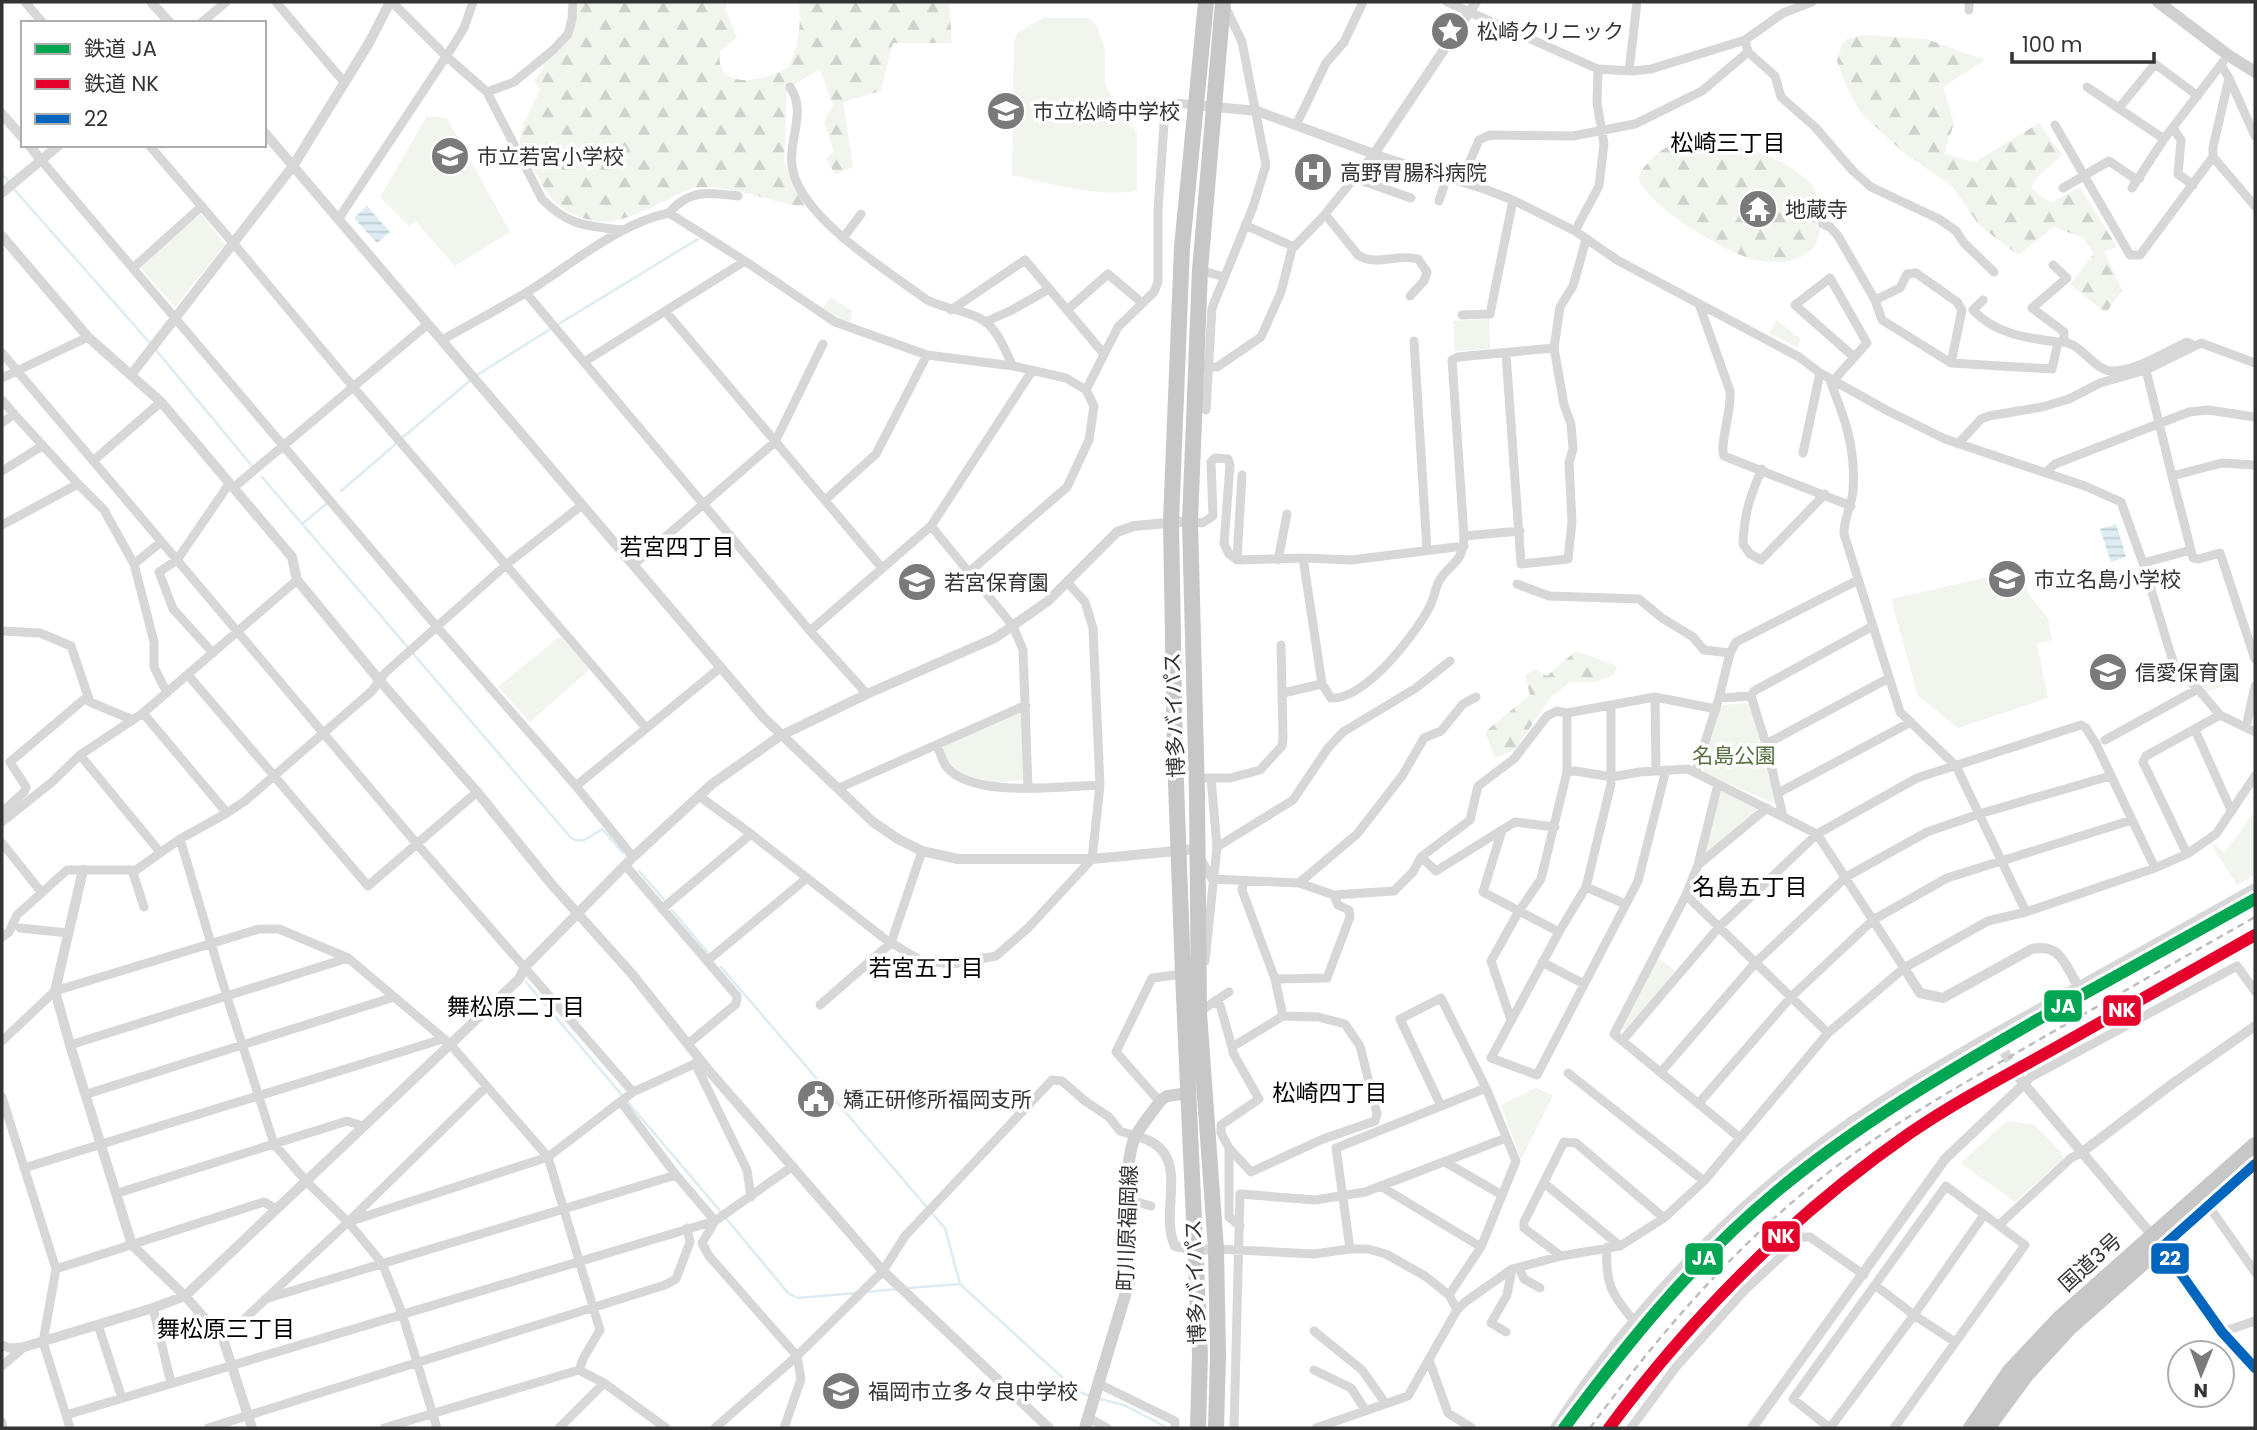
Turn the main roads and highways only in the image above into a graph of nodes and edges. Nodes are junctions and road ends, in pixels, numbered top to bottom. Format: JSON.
{"nodes":[{"id":1,"x":1206,"y":2,"type":"edge"},
{"id":2,"x":1223,"y":2,"type":"edge"},
{"id":3,"x":2158,"y":2,"type":"edge"},
{"id":4,"x":2255,"y":72,"type":"edge"},
{"id":5,"x":1188,"y":1093,"type":"junction"},
{"id":6,"x":2255,"y":1145,"type":"edge"},
{"id":7,"x":2255,"y":1164,"type":"edge"},
{"id":8,"x":2157,"y":1242,"type":"junction"},
{"id":9,"x":1087,"y":1423,"type":"edge"},
{"id":10,"x":1198,"y":1428,"type":"edge"},
{"id":11,"x":1216,"y":1428,"type":"edge"},
{"id":12,"x":1971,"y":1428,"type":"edge"},
{"id":13,"x":1987,"y":1428,"type":"edge"}],
"edges":[{"from":1,"to":5,"type":"highway","name":"博多バイパス"},
{"from":2,"to":11,"type":"highway","name":"博多バイパス"},
{"from":3,"to":4,"type":"main road"},
{"from":5,"to":9,"type":"main road","name":"町川原福岡線"},
{"from":5,"to":10,"type":"highway","name":"博多バイパス"},
{"from":6,"to":8,"type":"highway","name":"国道3号"},
{"from":7,"to":8,"type":"highway","name":"国道3号"},
{"from":8,"to":12,"type":"highway","name":"国道3号"},
{"from":8,"to":13,"type":"highway","name":"国道3号"}]}
